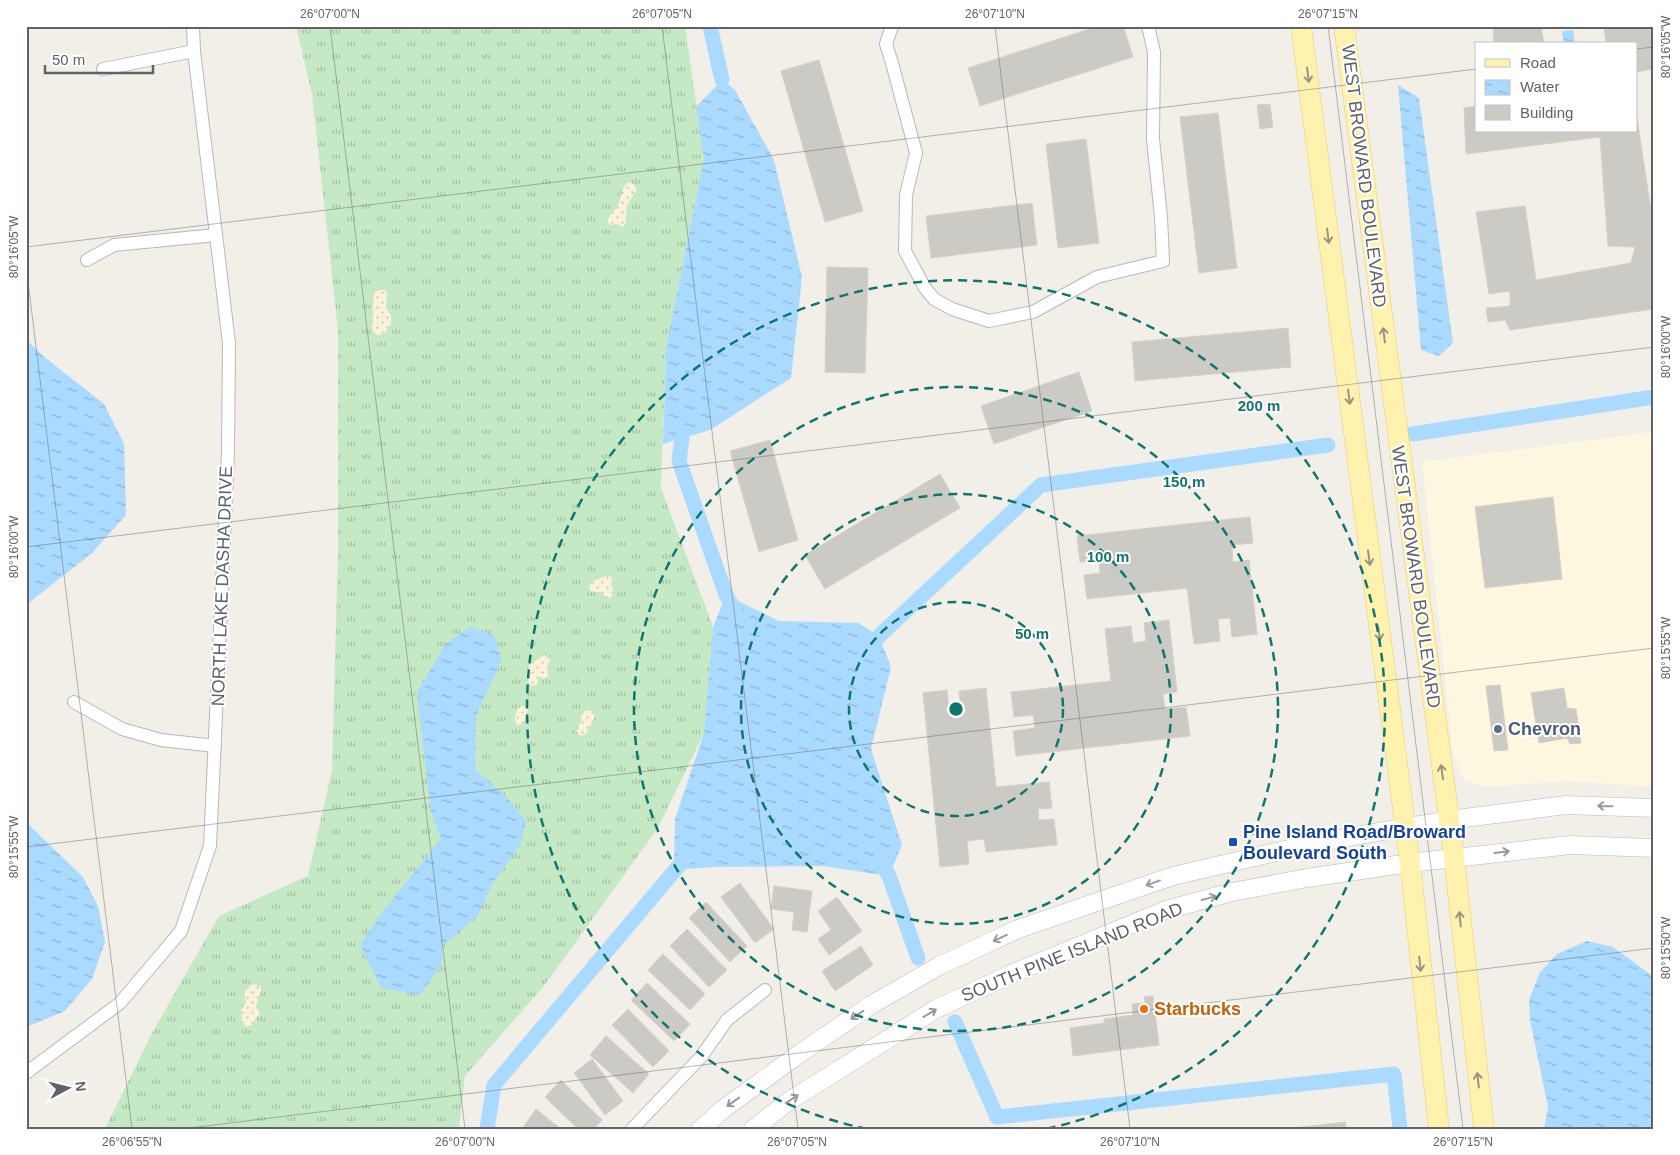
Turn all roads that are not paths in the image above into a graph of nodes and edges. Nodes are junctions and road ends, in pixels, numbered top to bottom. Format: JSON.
{"nodes":[{"id":1,"x":193,"y":26,"type":"edge"},
{"id":2,"x":892,"y":26,"type":"edge"},
{"id":3,"x":1148,"y":26,"type":"edge"},
{"id":4,"x":1301,"y":26,"type":"edge"},
{"id":5,"x":1344,"y":26,"type":"edge"},
{"id":6,"x":194,"y":51,"type":"junction"},
{"id":7,"x":103,"y":70,"type":"dead end"},
{"id":8,"x":216,"y":236,"type":"junction"},
{"id":9,"x":88,"y":260,"type":"dead end"},
{"id":10,"x":74,"y":702,"type":"dead end"},
{"id":11,"x":215,"y":746,"type":"junction"},
{"id":12,"x":1654,"y":808,"type":"edge"},
{"id":13,"x":1449,"y":820,"type":"junction"},
{"id":14,"x":1405,"y":827,"type":"junction"},
{"id":15,"x":1654,"y":848,"type":"edge"},
{"id":16,"x":1454,"y":857,"type":"junction"},
{"id":17,"x":1410,"y":863,"type":"junction"},
{"id":18,"x":765,"y":990,"type":"dead end"},
{"id":19,"x":26,"y":1073,"type":"edge"},
{"id":20,"x":632,"y":1129,"type":"edge"},
{"id":21,"x":700,"y":1129,"type":"edge"},
{"id":22,"x":753,"y":1129,"type":"edge"},
{"id":23,"x":1439,"y":1129,"type":"edge"},
{"id":24,"x":1484,"y":1129,"type":"edge"}],
"edges":[{"from":1,"to":6,"type":"street","name":"NORTH LAKE DASHA DRIVE"},
{"from":2,"to":3,"type":"street"},
{"from":4,"to":14,"type":"main road","one_way":true},
{"from":13,"to":5,"type":"main road","name":"WEST BROWARD BOULEVARD","one_way":true},
{"from":6,"to":7,"type":"street"},
{"from":6,"to":8,"type":"street","name":"NORTH LAKE DASHA DRIVE"},
{"from":8,"to":9,"type":"street"},
{"from":8,"to":11,"type":"street","name":"NORTH LAKE DASHA DRIVE"},
{"from":10,"to":11,"type":"street"},
{"from":11,"to":19,"type":"street","name":"NORTH LAKE DASHA DRIVE"},
{"from":12,"to":13,"type":"main road","name":"SOUTH PINE ISLAND ROAD","one_way":true},
{"from":13,"to":14,"type":"main road","name":"SOUTH PINE ISLAND ROAD"},
{"from":13,"to":16,"type":"main road","name":"WEST BROWARD BOULEVARD"},
{"from":14,"to":17,"type":"main road"},
{"from":14,"to":21,"type":"main road","name":"SOUTH PINE ISLAND ROAD","one_way":true},
{"from":16,"to":15,"type":"main road","name":"SOUTH PINE ISLAND ROAD","one_way":true},
{"from":16,"to":17,"type":"main road","name":"SOUTH PINE ISLAND ROAD"},
{"from":24,"to":16,"type":"main road","name":"WEST BROWARD BOULEVARD","one_way":true},
{"from":22,"to":17,"type":"main road","name":"SOUTH PINE ISLAND ROAD","one_way":true},
{"from":17,"to":23,"type":"main road","one_way":true},
{"from":18,"to":20,"type":"street"}]}
